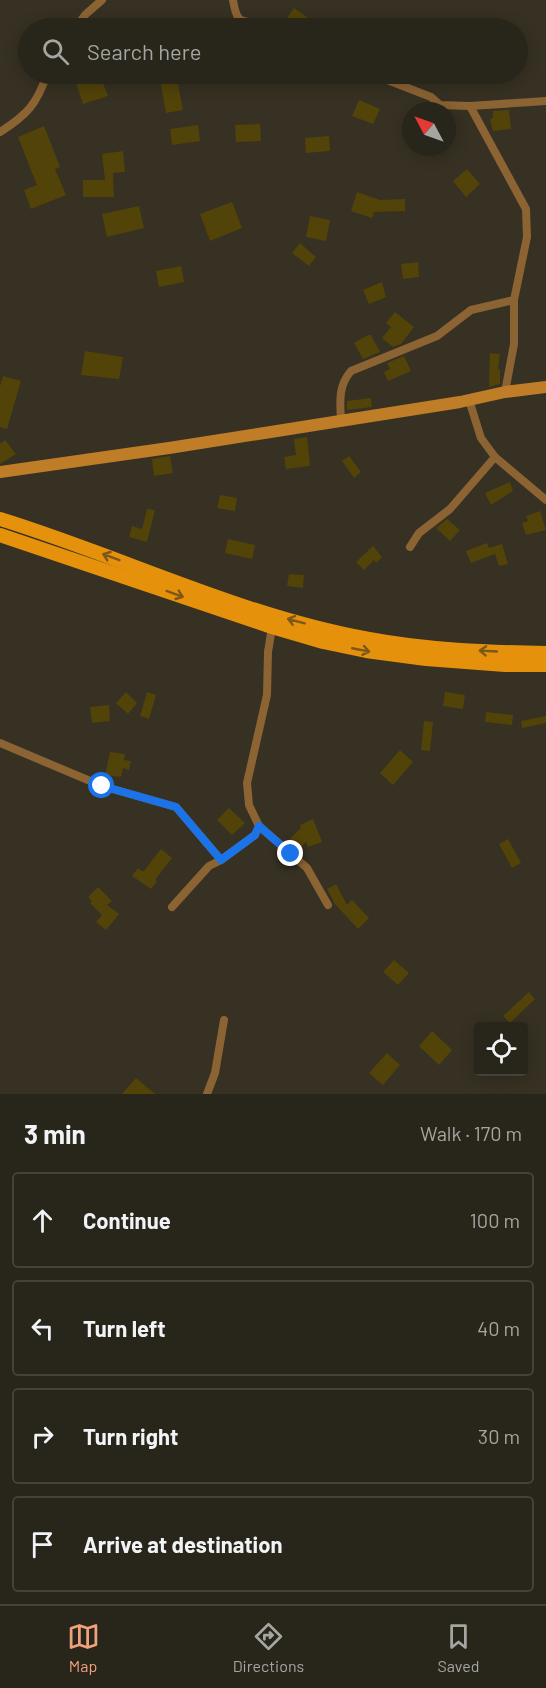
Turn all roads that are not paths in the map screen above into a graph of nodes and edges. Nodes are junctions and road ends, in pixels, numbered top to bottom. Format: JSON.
{"nodes":[{"id":1,"x":102,"y":0,"type":"edge"},
{"id":2,"x":233,"y":0,"type":"edge"},
{"id":3,"x":83,"y":18,"type":"edge"},
{"id":4,"x":237,"y":18,"type":"edge"},
{"id":5,"x":43,"y":84,"type":"edge"},
{"id":6,"x":398,"y":84,"type":"edge"},
{"id":7,"x":546,"y":101,"type":"edge"},
{"id":8,"x":470,"y":106,"type":"junction"},
{"id":9,"x":0,"y":132,"type":"edge"},
{"id":10,"x":514,"y":300,"type":"junction"},
{"id":11,"x":546,"y":387,"type":"edge"},
{"id":12,"x":506,"y":392,"type":"junction"},
{"id":13,"x":470,"y":400,"type":"junction"},
{"id":14,"x":341,"y":420,"type":"junction"},
{"id":15,"x":495,"y":457,"type":"junction"},
{"id":16,"x":0,"y":472,"type":"edge"},
{"id":17,"x":546,"y":500,"type":"edge"},
{"id":18,"x":4,"y":521,"type":"edge"},
{"id":19,"x":2,"y":535,"type":"edge"},
{"id":20,"x":410,"y":547,"type":"dead end"},
{"id":21,"x":272,"y":627,"type":"junction"},
{"id":22,"x":546,"y":653,"type":"edge"},
{"id":23,"x":546,"y":665,"type":"edge"},
{"id":24,"x":0,"y":743,"type":"edge"},
{"id":25,"x":259,"y":826,"type":"junction"},
{"id":26,"x":221,"y":860,"type":"junction"},
{"id":27,"x":328,"y":905,"type":"dead end"},
{"id":28,"x":172,"y":907,"type":"dead end"},
{"id":29,"x":224,"y":1020,"type":"dead end"},
{"id":30,"x":207,"y":1094,"type":"edge"}],
"edges":[{"from":1,"to":3,"type":"street"},
{"from":2,"to":4,"type":"street"},
{"from":5,"to":9,"type":"street"},
{"from":6,"to":8,"type":"street"},
{"from":7,"to":8,"type":"street"},
{"from":8,"to":10,"type":"street"},
{"from":10,"to":12,"type":"street"},
{"from":10,"to":14,"type":"street"},
{"from":11,"to":12,"type":"main road"},
{"from":12,"to":13,"type":"main road"},
{"from":13,"to":14,"type":"main road"},
{"from":13,"to":15,"type":"street"},
{"from":14,"to":16,"type":"main road"},
{"from":15,"to":17,"type":"street"},
{"from":15,"to":20,"type":"street"},
{"from":18,"to":19,"type":"main road"},
{"from":22,"to":18,"type":"main road","one_way":true},
{"from":19,"to":21,"type":"main road","one_way":true},
{"from":21,"to":23,"type":"main road","one_way":true},
{"from":21,"to":25,"type":"street"},
{"from":24,"to":26,"type":"street"},
{"from":25,"to":26,"type":"street"},
{"from":25,"to":27,"type":"street"},
{"from":26,"to":28,"type":"street"},
{"from":29,"to":30,"type":"street"}]}
